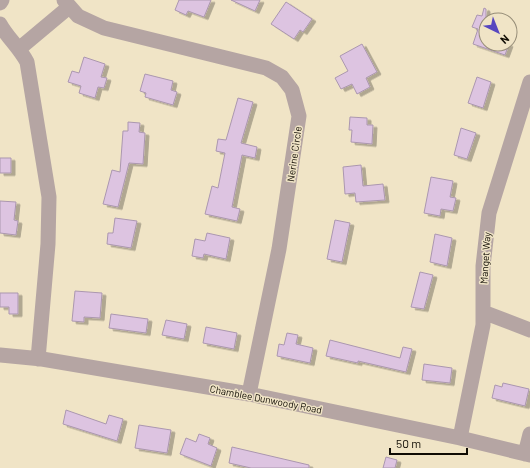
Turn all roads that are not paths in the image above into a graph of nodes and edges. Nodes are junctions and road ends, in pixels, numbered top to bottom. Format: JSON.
{"nodes":[{"id":1,"x":2,"y":0,"type":"edge"},
{"id":2,"x":0,"y":3,"type":"edge"},
{"id":3,"x":67,"y":3,"type":"edge"},
{"id":4,"x":0,"y":24,"type":"edge"},
{"id":5,"x":20,"y":48,"type":"junction"},
{"id":6,"x":530,"y":82,"type":"edge"},
{"id":7,"x":483,"y":312,"type":"junction"},
{"id":8,"x":530,"y":330,"type":"edge"},
{"id":9,"x":0,"y":355,"type":"edge"},
{"id":10,"x":38,"y":359,"type":"junction"},
{"id":11,"x":249,"y":394,"type":"junction"},
{"id":12,"x":530,"y":434,"type":"edge"},
{"id":13,"x":460,"y":438,"type":"junction"},
{"id":14,"x":527,"y":454,"type":"edge"}],
"edges":[{"from":1,"to":2,"type":"street"},
{"from":3,"to":5,"type":"street"},
{"from":3,"to":11,"type":"street","name":"Nerine Circle"},
{"from":4,"to":5,"type":"street"},
{"from":5,"to":10,"type":"street"},
{"from":6,"to":7,"type":"street","name":"Manget Way"},
{"from":7,"to":8,"type":"street"},
{"from":7,"to":13,"type":"street","name":"Manget Way"},
{"from":9,"to":10,"type":"street","name":"Chamblee Dunwoody Road"},
{"from":10,"to":11,"type":"street","name":"Chamblee Dunwoody Road"},
{"from":11,"to":13,"type":"street","name":"Chamblee Dunwoody Road"},
{"from":12,"to":14,"type":"street"},
{"from":13,"to":14,"type":"street","name":"Chamblee Dunwoody Road"}]}
